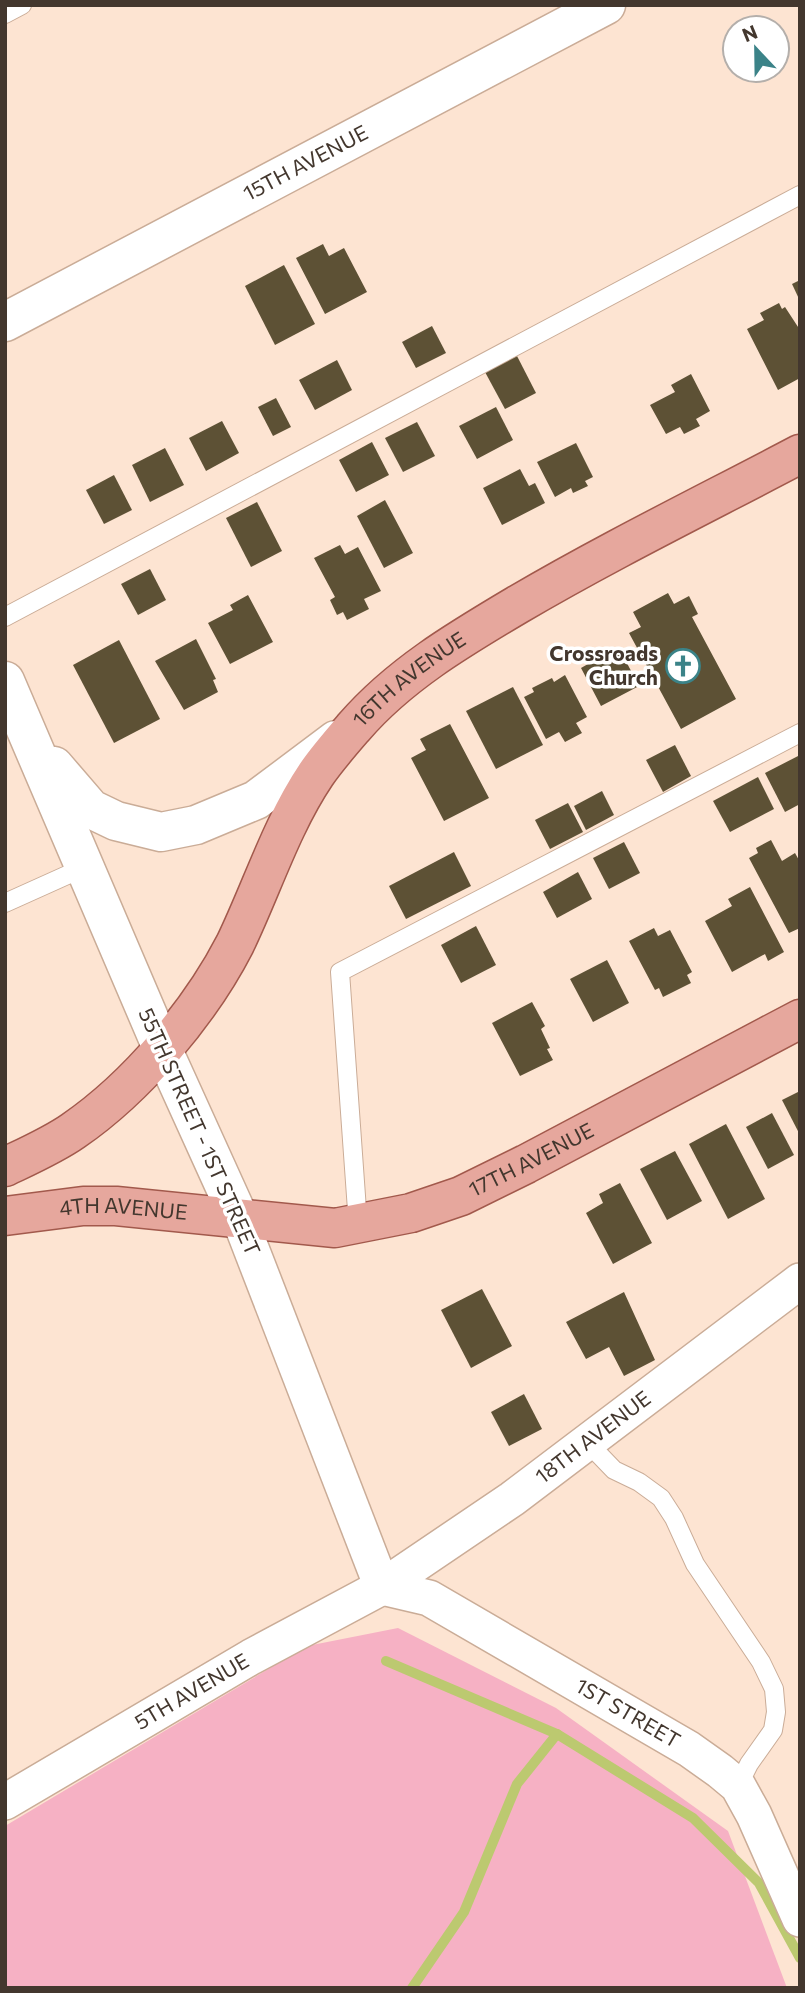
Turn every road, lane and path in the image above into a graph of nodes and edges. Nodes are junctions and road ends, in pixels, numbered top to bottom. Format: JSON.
{"nodes":[{"id":1,"x":22,"y":5,"type":"edge"},
{"id":2,"x":606,"y":5,"type":"edge"},
{"id":3,"x":5,"y":14,"type":"edge"},
{"id":4,"x":800,"y":195,"type":"edge"},
{"id":5,"x":5,"y":322,"type":"edge"},
{"id":6,"x":800,"y":454,"type":"edge"},
{"id":7,"x":5,"y":617,"type":"edge"},
{"id":8,"x":5,"y":681,"type":"edge"},
{"id":9,"x":355,"y":725,"type":"junction"},
{"id":10,"x":800,"y":733,"type":"edge"},
{"id":11,"x":28,"y":735,"type":"junction"},
{"id":12,"x":85,"y":867,"type":"junction"},
{"id":13,"x":5,"y":903,"type":"edge"},
{"id":14,"x":800,"y":1019,"type":"edge"},
{"id":15,"x":162,"y":1048,"type":"junction"},
{"id":16,"x":5,"y":1167,"type":"edge"},
{"id":17,"x":5,"y":1216,"type":"edge"},
{"id":18,"x":240,"y":1220,"type":"junction"},
{"id":19,"x":358,"y":1224,"type":"junction"},
{"id":20,"x":800,"y":1281,"type":"edge"},
{"id":21,"x":586,"y":1441,"type":"junction"},
{"id":22,"x":382,"y":1587,"type":"junction"},
{"id":23,"x":737,"y":1786,"type":"junction"},
{"id":24,"x":5,"y":1802,"type":"edge"},
{"id":25,"x":800,"y":1919,"type":"edge"}],
"edges":[{"from":1,"to":3,"type":"lane"},
{"from":2,"to":5,"type":"street","name":"15TH AVENUE"},
{"from":4,"to":7,"type":"lane"},
{"from":6,"to":9,"type":"main road","name":"16TH AVENUE"},
{"from":8,"to":11,"type":"street","name":"55TH STREET - 1ST STREET"},
{"from":9,"to":11,"type":"street"},
{"from":9,"to":15,"type":"main road","name":"16TH AVENUE"},
{"from":10,"to":19,"type":"lane"},
{"from":11,"to":12,"type":"street","name":"55TH STREET - 1ST STREET"},
{"from":12,"to":13,"type":"lane"},
{"from":12,"to":15,"type":"street","name":"55TH STREET - 1ST STREET"},
{"from":14,"to":19,"type":"main road","name":"17TH AVENUE"},
{"from":15,"to":16,"type":"main road"},
{"from":15,"to":18,"type":"street","name":"55TH STREET - 1ST STREET"},
{"from":17,"to":18,"type":"main road","name":"4TH AVENUE"},
{"from":18,"to":19,"type":"main road","name":"17TH AVENUE"},
{"from":18,"to":22,"type":"street","name":"55TH STREET - 1ST STREET"},
{"from":20,"to":21,"type":"street","name":"18TH AVENUE"},
{"from":21,"to":22,"type":"street","name":"18TH AVENUE"},
{"from":21,"to":23,"type":"lane"},
{"from":22,"to":23,"type":"street","name":"1ST STREET"},
{"from":22,"to":24,"type":"street","name":"5TH AVENUE"},
{"from":23,"to":25,"type":"street","name":"1ST STREET"}]}
